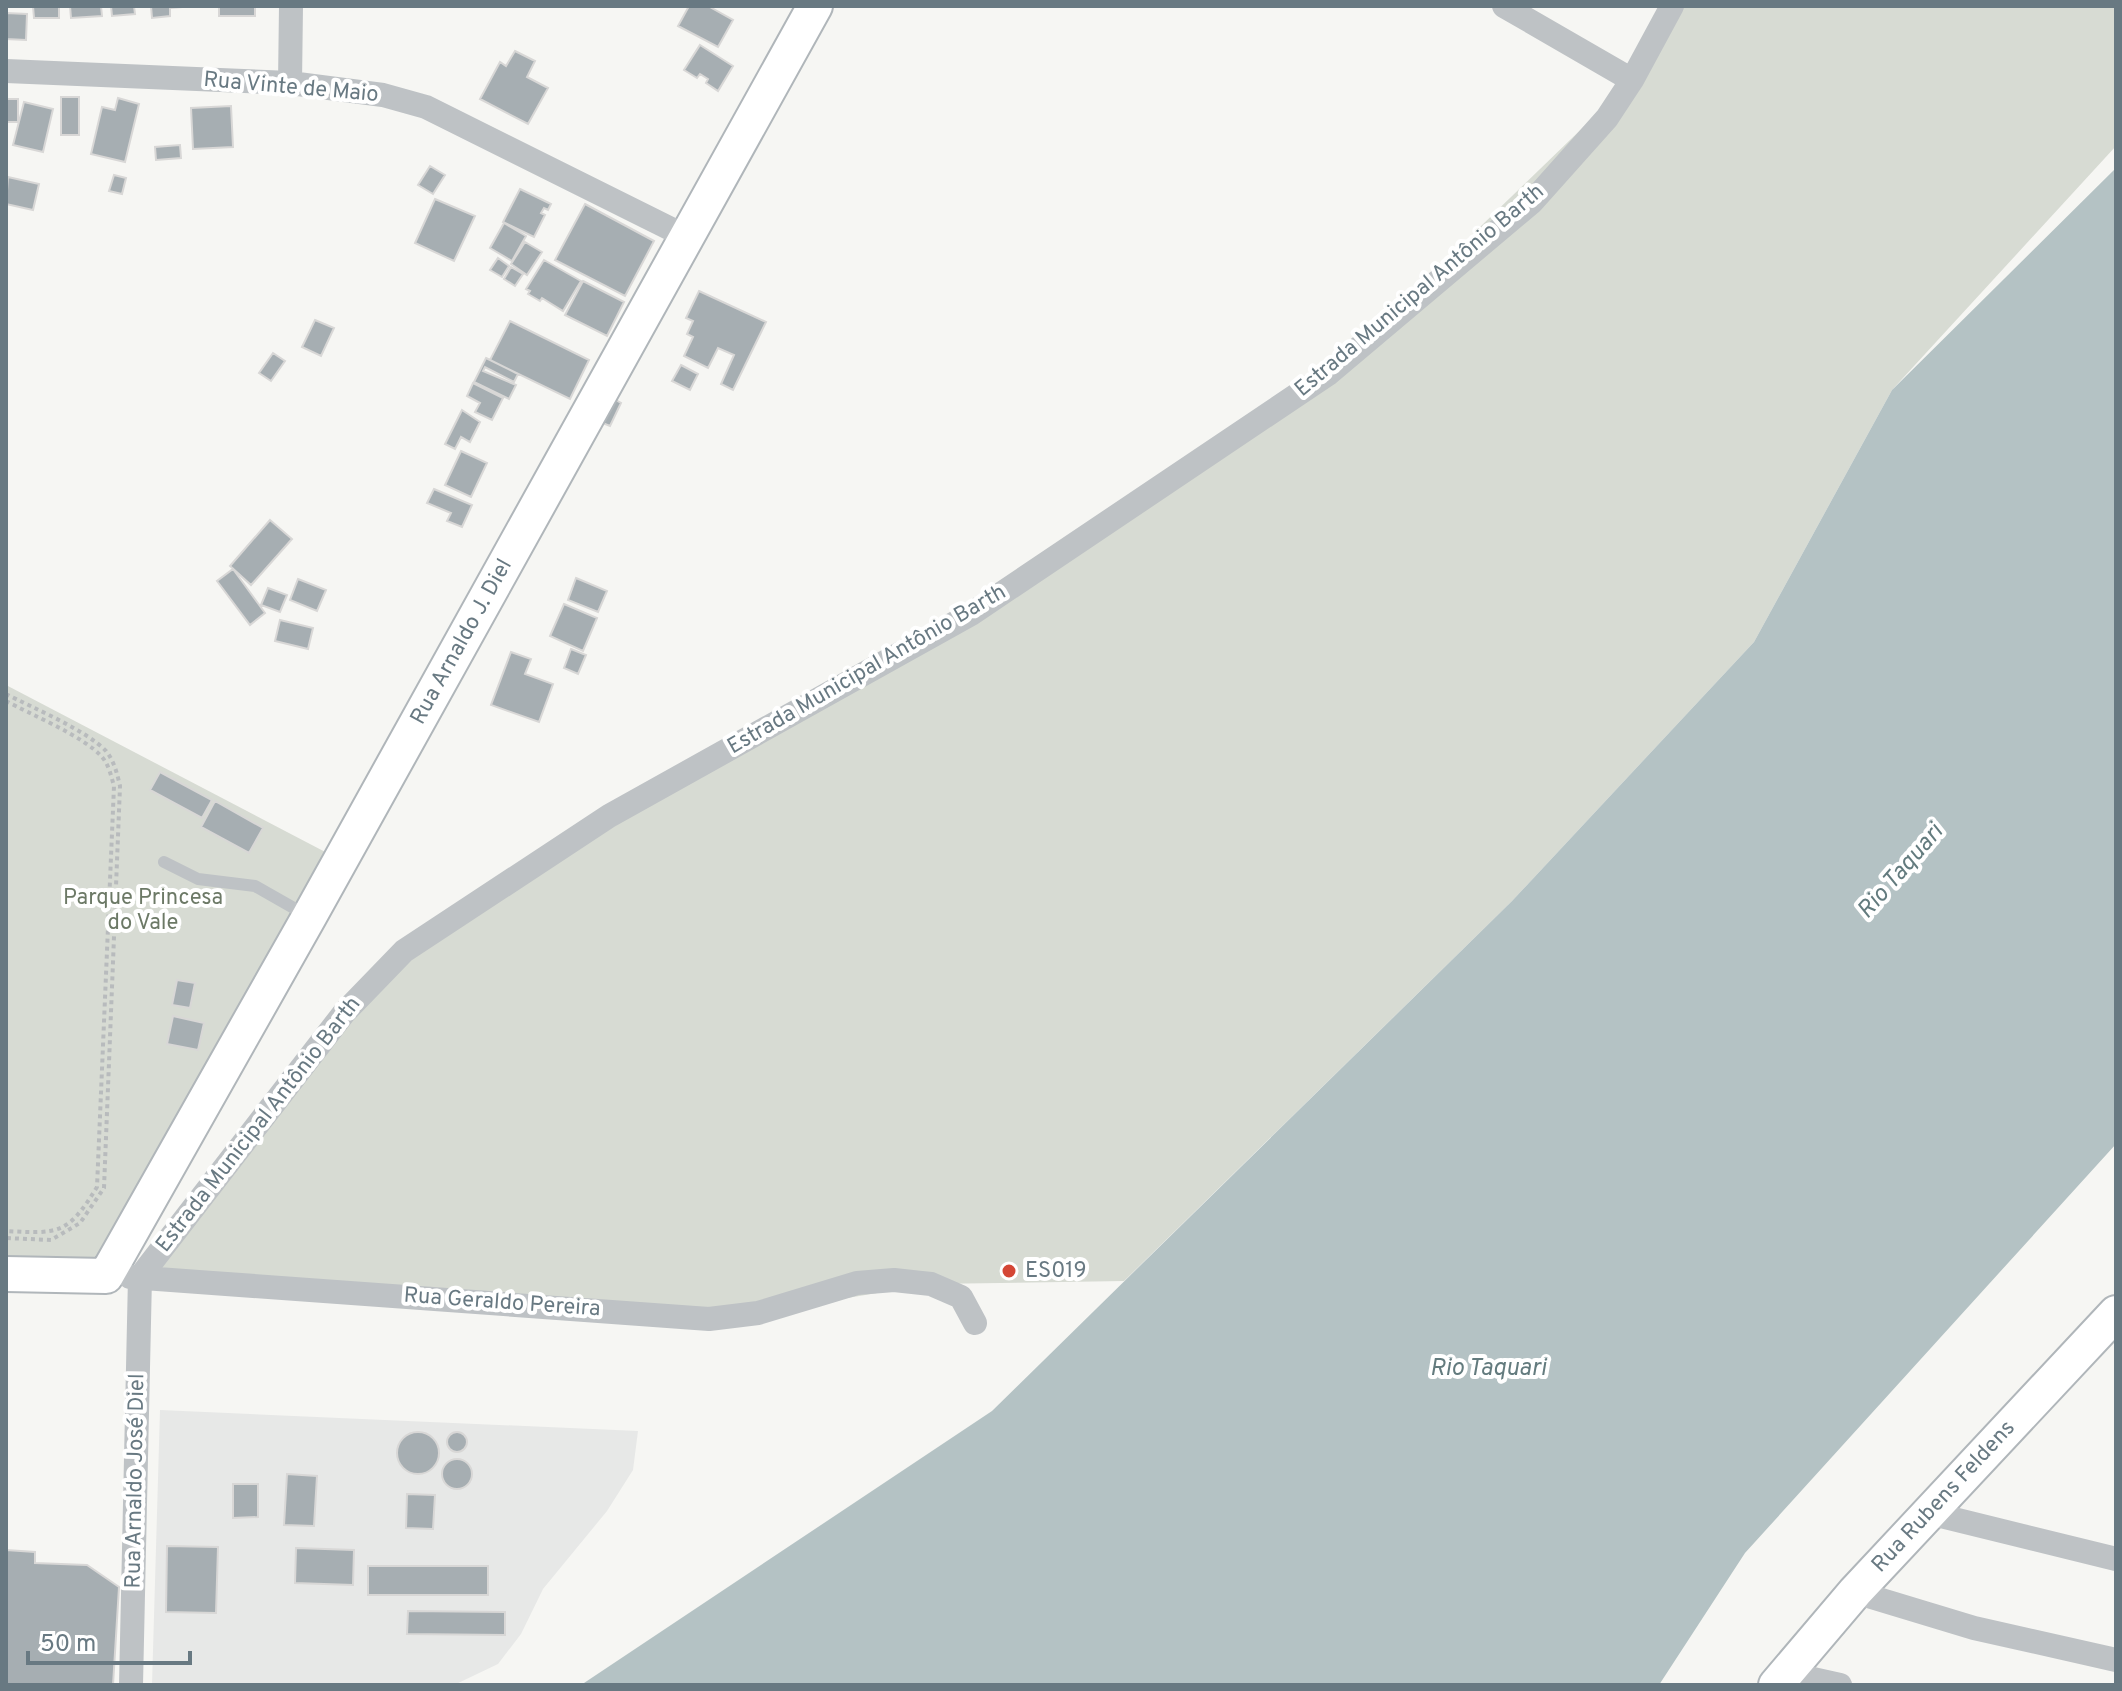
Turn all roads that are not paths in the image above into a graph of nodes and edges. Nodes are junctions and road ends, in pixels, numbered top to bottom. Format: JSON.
{"nodes":[{"id":1,"x":291,"y":6,"type":"edge"},
{"id":2,"x":815,"y":6,"type":"edge"},
{"id":3,"x":1504,"y":6,"type":"edge"},
{"id":4,"x":1672,"y":6,"type":"edge"},
{"id":5,"x":6,"y":71,"type":"edge"},
{"id":6,"x":1632,"y":80,"type":"junction"},
{"id":7,"x":290,"y":83,"type":"junction"},
{"id":8,"x":687,"y":237,"type":"junction"},
{"id":9,"x":164,"y":862,"type":"dead end"},
{"id":10,"x":309,"y":917,"type":"junction"},
{"id":11,"x":6,"y":1274,"type":"edge"},
{"id":12,"x":106,"y":1276,"type":"junction"},
{"id":13,"x":140,"y":1277,"type":"junction"},
{"id":14,"x":2116,"y":1313,"type":"edge"},
{"id":15,"x":975,"y":1323,"type":"dead end"},
{"id":16,"x":1929,"y":1513,"type":"junction"},
{"id":17,"x":2116,"y":1559,"type":"edge"},
{"id":18,"x":1855,"y":1592,"type":"junction"},
{"id":19,"x":2116,"y":1660,"type":"edge"},
{"id":20,"x":1781,"y":1679,"type":"edge"},
{"id":21,"x":131,"y":1685,"type":"edge"},
{"id":22,"x":1840,"y":1685,"type":"edge"}],
"edges":[{"from":1,"to":7,"type":"street"},
{"from":2,"to":8,"type":"street","name":"Rua Arnaldo J. Diel"},
{"from":3,"to":6,"type":"street"},
{"from":4,"to":6,"type":"street","name":"Estrada Municipal Antônio Barth"},
{"from":5,"to":7,"type":"street","name":"Rua Vinte de Maio"},
{"from":6,"to":13,"type":"street","name":"Estrada Municipal Antônio Barth"},
{"from":7,"to":8,"type":"street","name":"Rua Vinte de Maio"},
{"from":8,"to":10,"type":"street","name":"Rua Arnaldo J. Diel"},
{"from":9,"to":10,"type":"lane"},
{"from":10,"to":12,"type":"street","name":"Rua Arnaldo J. Diel"},
{"from":11,"to":12,"type":"street","name":"Rua Geraldo Pereira"},
{"from":12,"to":13,"type":"street","name":"Rua Geraldo Pereira"},
{"from":13,"to":15,"type":"street","name":"Rua Geraldo Pereira"},
{"from":13,"to":21,"type":"street","name":"Rua Arnaldo José Diel"},
{"from":14,"to":16,"type":"street","name":"Rua Rubens Feldens"},
{"from":16,"to":17,"type":"street"},
{"from":16,"to":18,"type":"street","name":"Rua Rubens Feldens"},
{"from":18,"to":19,"type":"street"},
{"from":18,"to":20,"type":"street","name":"Rua Rubens Feldens"},
{"from":20,"to":22,"type":"street"}]}
